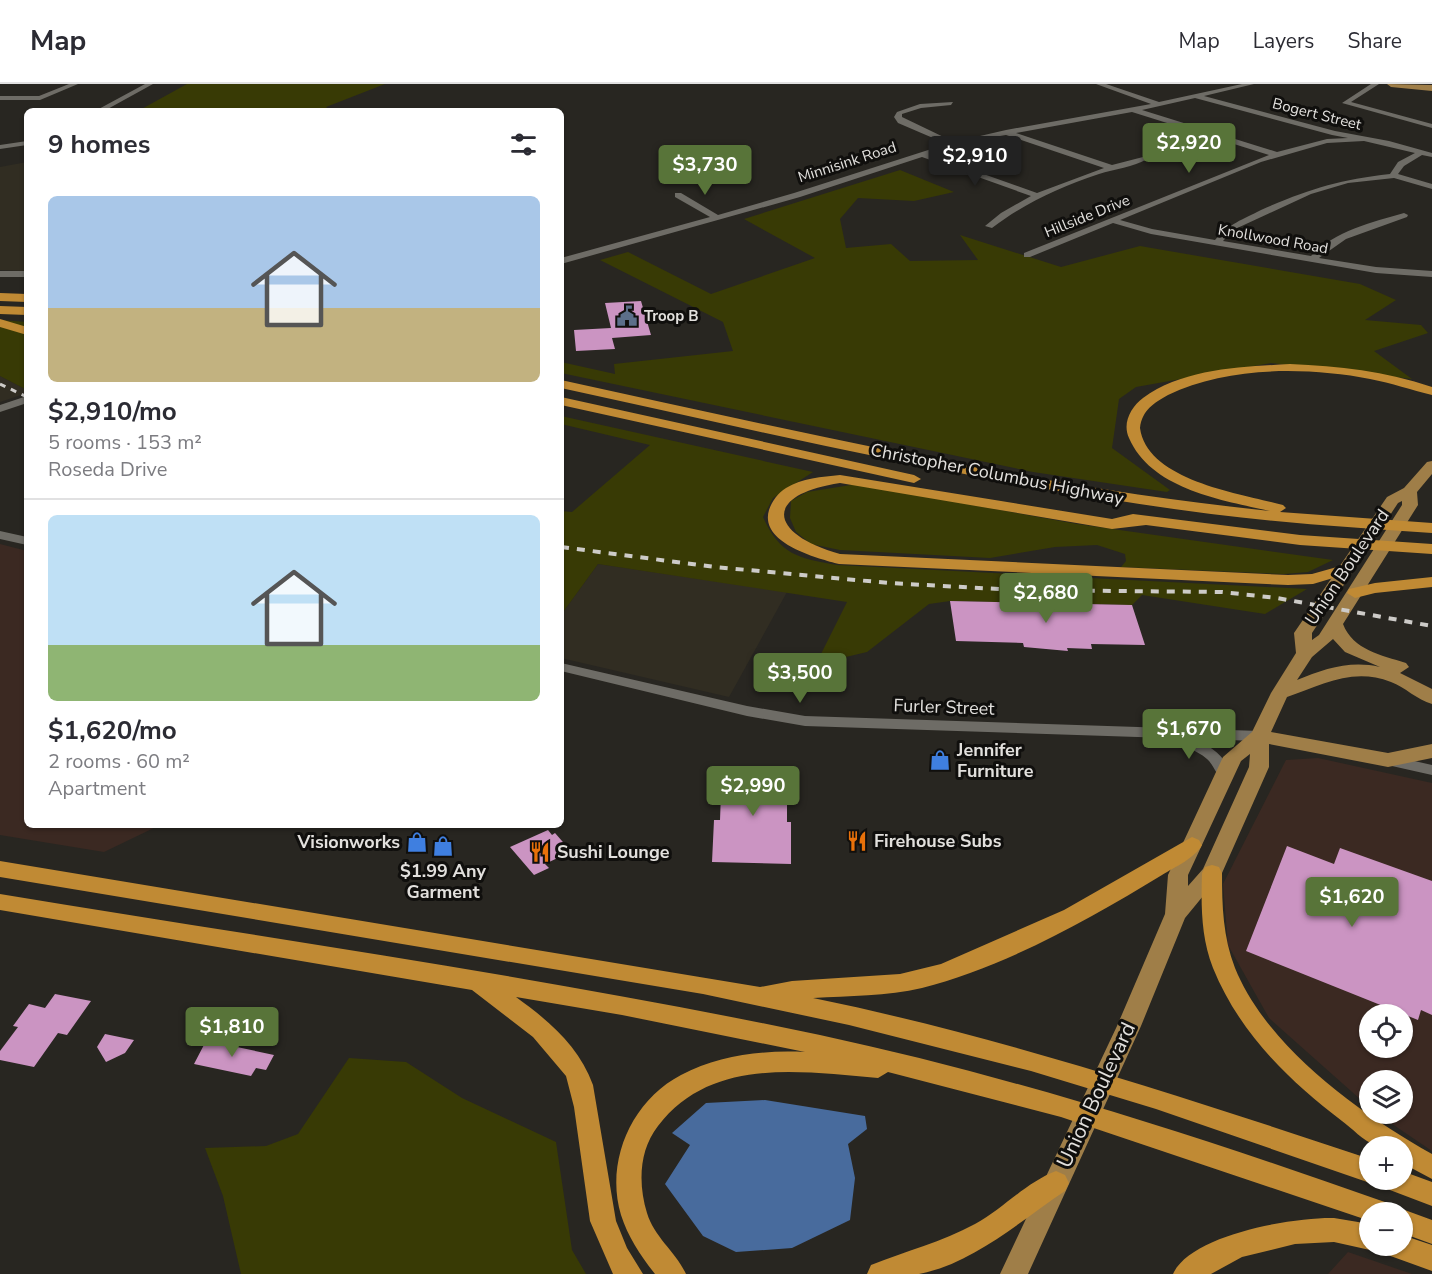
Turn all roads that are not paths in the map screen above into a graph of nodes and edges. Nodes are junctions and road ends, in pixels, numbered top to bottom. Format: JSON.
{"nodes":[{"id":1,"x":75,"y":84,"type":"edge"},
{"id":2,"x":150,"y":84,"type":"edge"},
{"id":3,"x":1099,"y":84,"type":"edge"},
{"id":4,"x":1251,"y":84,"type":"edge"},
{"id":5,"x":1376,"y":84,"type":"edge"},
{"id":6,"x":1391,"y":84,"type":"edge"},
{"id":7,"x":1432,"y":88,"type":"edge"},
{"id":8,"x":1195,"y":97,"type":"junction"},
{"id":9,"x":0,"y":98,"type":"edge"},
{"id":10,"x":951,"y":103,"type":"dead end"},
{"id":11,"x":1159,"y":104,"type":"junction"},
{"id":12,"x":105,"y":108,"type":"edge"},
{"id":13,"x":1133,"y":109,"type":"junction"},
{"id":14,"x":1432,"y":126,"type":"edge"},
{"id":15,"x":1004,"y":132,"type":"junction"},
{"id":16,"x":1362,"y":140,"type":"junction"},
{"id":17,"x":24,"y":143,"type":"edge"},
{"id":18,"x":953,"y":144,"type":"junction"},
{"id":19,"x":0,"y":147,"type":"edge"},
{"id":20,"x":1421,"y":152,"type":"junction"},
{"id":21,"x":921,"y":154,"type":"junction"},
{"id":22,"x":1275,"y":154,"type":"junction"},
{"id":23,"x":1432,"y":155,"type":"edge"},
{"id":24,"x":1143,"y":159,"type":"dead end"},
{"id":25,"x":1112,"y":168,"type":"junction"},
{"id":26,"x":1393,"y":175,"type":"junction"},
{"id":27,"x":1432,"y":187,"type":"edge"},
{"id":28,"x":678,"y":195,"type":"dead end"},
{"id":29,"x":1039,"y":196,"type":"junction"},
{"id":30,"x":1404,"y":215,"type":"dead end"},
{"id":31,"x":716,"y":218,"type":"junction"},
{"id":32,"x":1112,"y":220,"type":"junction"},
{"id":33,"x":989,"y":226,"type":"dead end"},
{"id":34,"x":1217,"y":243,"type":"junction"},
{"id":35,"x":1027,"y":255,"type":"dead end"},
{"id":36,"x":564,"y":260,"type":"edge"},
{"id":37,"x":1313,"y":260,"type":"junction"},
{"id":38,"x":0,"y":274,"type":"edge"},
{"id":39,"x":24,"y":274,"type":"edge"},
{"id":40,"x":1432,"y":274,"type":"edge"},
{"id":41,"x":0,"y":296,"type":"edge"},
{"id":42,"x":24,"y":296,"type":"edge"},
{"id":43,"x":0,"y":310,"type":"edge"},
{"id":44,"x":24,"y":311,"type":"edge"},
{"id":45,"x":0,"y":323,"type":"edge"},
{"id":46,"x":24,"y":330,"type":"edge"},
{"id":47,"x":564,"y":385,"type":"edge"},
{"id":48,"x":1432,"y":391,"type":"edge"},
{"id":49,"x":24,"y":400,"type":"edge"},
{"id":50,"x":564,"y":402,"type":"edge"},
{"id":51,"x":3,"y":407,"type":"edge"},
{"id":52,"x":1432,"y":465,"type":"edge"},
{"id":53,"x":1409,"y":498,"type":"junction"},
{"id":54,"x":1144,"y":521,"type":"junction"},
{"id":55,"x":1339,"y":523,"type":"junction"},
{"id":56,"x":1432,"y":528,"type":"edge"},
{"id":57,"x":0,"y":535,"type":"edge"},
{"id":58,"x":24,"y":541,"type":"edge"},
{"id":59,"x":1432,"y":549,"type":"edge"},
{"id":60,"x":1345,"y":568,"type":"junction"},
{"id":61,"x":1432,"y":582,"type":"edge"},
{"id":62,"x":1344,"y":609,"type":"junction"},
{"id":63,"x":1305,"y":653,"type":"junction"},
{"id":64,"x":564,"y":668,"type":"edge"},
{"id":65,"x":1432,"y":682,"type":"edge"},
{"id":66,"x":1280,"y":693,"type":"junction"},
{"id":67,"x":1432,"y":698,"type":"edge"},
{"id":68,"x":1167,"y":733,"type":"junction"},
{"id":69,"x":1260,"y":736,"type":"junction"},
{"id":70,"x":1432,"y":751,"type":"edge"},
{"id":71,"x":1388,"y":760,"type":"junction"},
{"id":72,"x":1432,"y":770,"type":"edge"},
{"id":73,"x":1226,"y":775,"type":"junction"},
{"id":74,"x":1192,"y":845,"type":"junction"},
{"id":75,"x":0,"y":869,"type":"edge"},
{"id":76,"x":1212,"y":873,"type":"junction"},
{"id":77,"x":0,"y":902,"type":"edge"},
{"id":78,"x":1176,"y":914,"type":"junction"},
{"id":79,"x":478,"y":982,"type":"junction"},
{"id":80,"x":756,"y":995,"type":"junction"},
{"id":81,"x":924,"y":1070,"type":"junction"},
{"id":82,"x":1382,"y":1136,"type":"edge"},
{"id":83,"x":1413,"y":1156,"type":"edge"},
{"id":84,"x":1359,"y":1167,"type":"edge"},
{"id":85,"x":1432,"y":1167,"type":"edge"},
{"id":86,"x":1056,"y":1183,"type":"junction"},
{"id":87,"x":1413,"y":1187,"type":"edge"},
{"id":88,"x":1432,"y":1194,"type":"edge"},
{"id":89,"x":1359,"y":1205,"type":"edge"},
{"id":90,"x":1413,"y":1225,"type":"edge"},
{"id":91,"x":1432,"y":1232,"type":"edge"},
{"id":92,"x":1359,"y":1236,"type":"edge"},
{"id":93,"x":1413,"y":1252,"type":"edge"},
{"id":94,"x":1432,"y":1258,"type":"edge"},
{"id":95,"x":629,"y":1274,"type":"edge"},
{"id":96,"x":672,"y":1274,"type":"edge"},
{"id":97,"x":881,"y":1274,"type":"edge"},
{"id":98,"x":1014,"y":1274,"type":"edge"},
{"id":99,"x":1187,"y":1274,"type":"edge"}],
"edges":[{"from":1,"to":9,"type":"street"},
{"from":2,"to":12,"type":"street"},
{"from":3,"to":11,"type":"street"},
{"from":4,"to":8,"type":"street","name":"Minnisink Road"},
{"from":5,"to":14,"type":"street"},
{"from":6,"to":7,"type":"main road"},
{"from":8,"to":11,"type":"street","name":"Minnisink Road"},
{"from":8,"to":16,"type":"street","name":"Bogert Street"},
{"from":10,"to":18,"type":"street"},
{"from":11,"to":13,"type":"street","name":"Minnisink Road"},
{"from":13,"to":15,"type":"street","name":"Minnisink Road"},
{"from":13,"to":22,"type":"street"},
{"from":15,"to":18,"type":"street","name":"Minnisink Road"},
{"from":15,"to":25,"type":"street"},
{"from":16,"to":20,"type":"street","name":"Bogert Street"},
{"from":16,"to":22,"type":"street","name":"Hillside Drive"},
{"from":17,"to":19,"type":"street"},
{"from":18,"to":21,"type":"street","name":"Minnisink Road"},
{"from":20,"to":23,"type":"street","name":"Bogert Street"},
{"from":20,"to":26,"type":"street"},
{"from":21,"to":29,"type":"street"},
{"from":21,"to":31,"type":"street","name":"Minnisink Road"},
{"from":22,"to":32,"type":"street","name":"Hillside Drive"},
{"from":24,"to":25,"type":"street"},
{"from":25,"to":29,"type":"street"},
{"from":26,"to":27,"type":"street"},
{"from":26,"to":34,"type":"street"},
{"from":28,"to":31,"type":"street"},
{"from":29,"to":33,"type":"street"},
{"from":30,"to":37,"type":"street"},
{"from":31,"to":36,"type":"street","name":"Minnisink Road"},
{"from":32,"to":34,"type":"street","name":"Knollwood Road"},
{"from":32,"to":35,"type":"street","name":"Hillside Drive"},
{"from":34,"to":37,"type":"street","name":"Knollwood Road"},
{"from":37,"to":40,"type":"street","name":"Knollwood Road"},
{"from":38,"to":39,"type":"street"},
{"from":41,"to":42,"type":"highway"},
{"from":43,"to":44,"type":"highway"},
{"from":45,"to":46,"type":"highway"},
{"from":47,"to":55,"type":"highway","name":"Christopher Columbus Highway"},
{"from":48,"to":55,"type":"highway"},
{"from":49,"to":51,"type":"street"},
{"from":50,"to":54,"type":"highway","name":"Christopher Columbus Highway"},
{"from":52,"to":53,"type":"main road","name":"Union Boulevard"},
{"from":53,"to":60,"type":"main road","name":"Union Boulevard"},
{"from":53,"to":62,"type":"main road","name":"Union Boulevard"},
{"from":54,"to":59,"type":"highway","name":"Christopher Columbus Highway"},
{"from":54,"to":60,"type":"highway"},
{"from":55,"to":56,"type":"highway","name":"Christopher Columbus Highway"},
{"from":57,"to":58,"type":"street"},
{"from":60,"to":63,"type":"main road","name":"Union Boulevard"},
{"from":61,"to":62,"type":"highway"},
{"from":62,"to":63,"type":"main road","name":"Union Boulevard"},
{"from":62,"to":65,"type":"main road"},
{"from":63,"to":66,"type":"main road","name":"Union Boulevard"},
{"from":64,"to":68,"type":"street","name":"Furler Street"},
{"from":66,"to":67,"type":"main road"},
{"from":66,"to":69,"type":"main road","name":"Union Boulevard"},
{"from":68,"to":69,"type":"street","name":"Furler Street"},
{"from":68,"to":73,"type":"street"},
{"from":69,"to":71,"type":"main road"},
{"from":69,"to":73,"type":"main road","name":"Union Boulevard"},
{"from":69,"to":76,"type":"main road","name":"Union Boulevard"},
{"from":70,"to":71,"type":"main road"},
{"from":71,"to":72,"type":"street"},
{"from":73,"to":74,"type":"main road","name":"Union Boulevard"},
{"from":74,"to":78,"type":"main road","name":"Union Boulevard"},
{"from":74,"to":80,"type":"highway"},
{"from":75,"to":80,"type":"highway"},
{"from":76,"to":78,"type":"main road","name":"Union Boulevard"},
{"from":76,"to":82,"type":"highway"},
{"from":77,"to":79,"type":"highway"},
{"from":78,"to":86,"type":"main road","name":"Union Boulevard"},
{"from":79,"to":81,"type":"highway"},
{"from":79,"to":95,"type":"highway"},
{"from":80,"to":84,"type":"highway"},
{"from":81,"to":89,"type":"highway"},
{"from":81,"to":96,"type":"highway"},
{"from":83,"to":85,"type":"highway"},
{"from":86,"to":97,"type":"highway"},
{"from":86,"to":98,"type":"main road","name":"Union Boulevard"},
{"from":87,"to":88,"type":"highway"},
{"from":90,"to":91,"type":"highway"},
{"from":92,"to":99,"type":"highway"},
{"from":93,"to":94,"type":"highway"}]}
